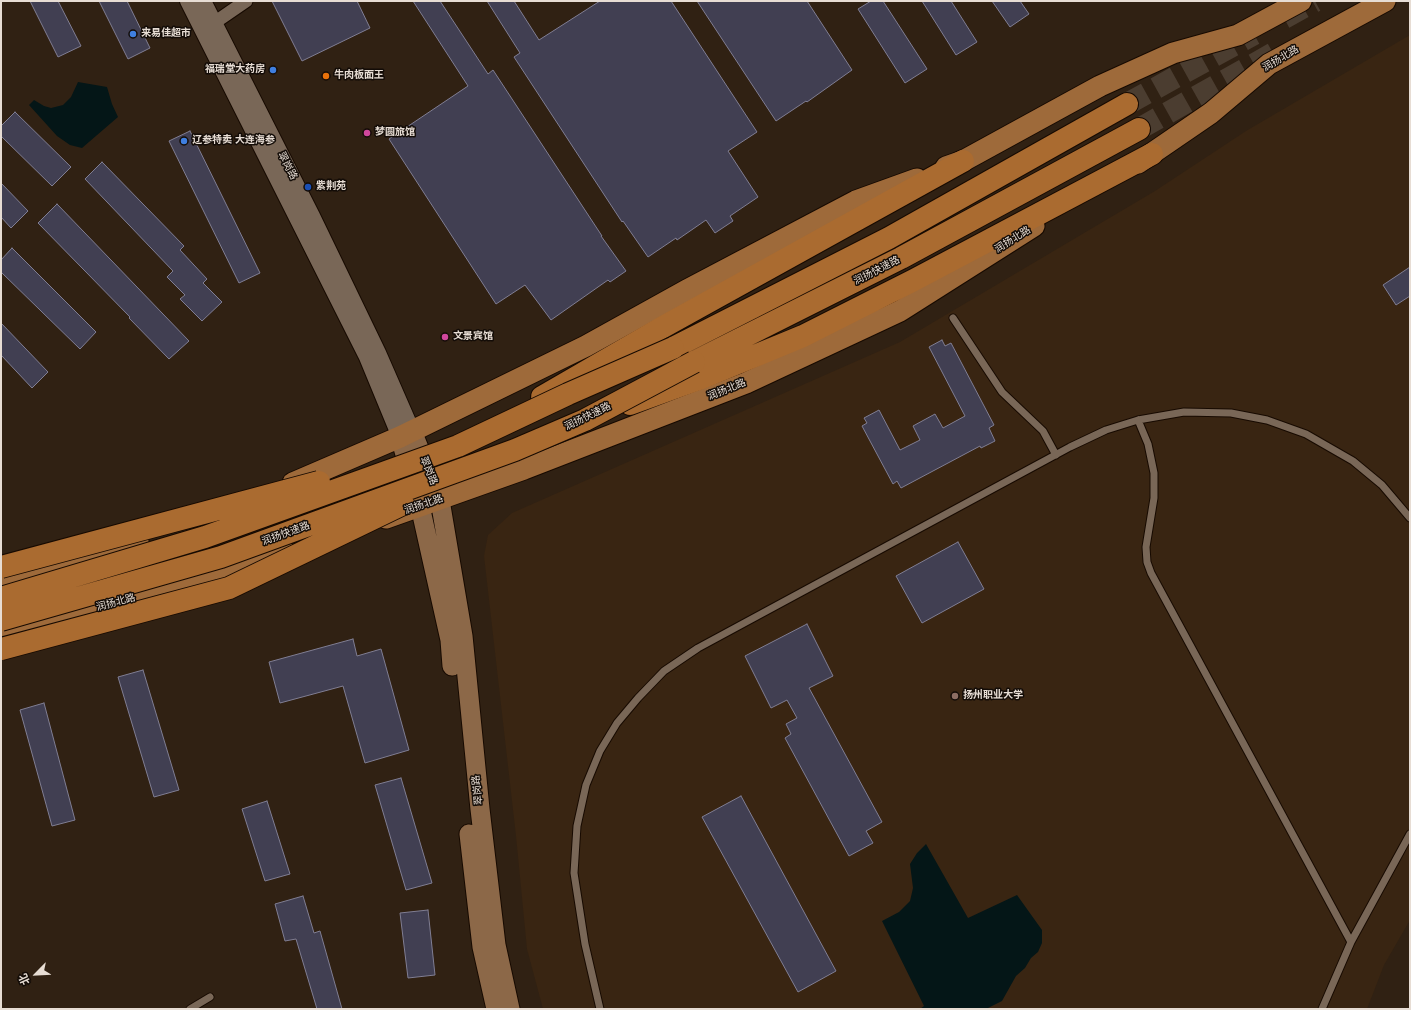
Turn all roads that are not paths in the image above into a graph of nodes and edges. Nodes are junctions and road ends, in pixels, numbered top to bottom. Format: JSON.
{"nodes":[{"id":1,"x":188,"y":1,"type":"edge"},
{"id":2,"x":203,"y":1,"type":"edge"},
{"id":3,"x":246,"y":1,"type":"edge"},
{"id":4,"x":1301,"y":1,"type":"edge"},
{"id":5,"x":1385,"y":1,"type":"edge"},
{"id":6,"x":214,"y":23,"type":"junction"},
{"id":7,"x":1127,"y":104,"type":"tunnel mouth"},
{"id":8,"x":1139,"y":129,"type":"tunnel mouth"},
{"id":9,"x":1152,"y":154,"type":"junction"},
{"id":10,"x":963,"y":161,"type":"junction"},
{"id":11,"x":954,"y":318,"type":"dead end"},
{"id":12,"x":696,"y":370,"type":"junction"},
{"id":13,"x":1138,"y":420,"type":"junction"},
{"id":14,"x":406,"y":434,"type":"junction"},
{"id":15,"x":458,"y":446,"type":"junction"},
{"id":16,"x":515,"y":450,"type":"junction"},
{"id":17,"x":1056,"y":455,"type":"junction"},
{"id":18,"x":430,"y":503,"type":"junction"},
{"id":19,"x":1410,"y":518,"type":"edge"},
{"id":20,"x":1,"y":567,"type":"edge"},
{"id":21,"x":1,"y":583,"type":"edge"},
{"id":22,"x":1,"y":598,"type":"edge"},
{"id":23,"x":1,"y":620,"type":"edge"},
{"id":24,"x":1,"y":634,"type":"edge"},
{"id":25,"x":1,"y":649,"type":"edge"},
{"id":26,"x":1410,"y":834,"type":"edge"},
{"id":27,"x":1351,"y":942,"type":"junction"},
{"id":28,"x":210,"y":997,"type":"dead end"},
{"id":29,"x":190,"y":1009,"type":"edge"},
{"id":30,"x":496,"y":1009,"type":"edge"},
{"id":31,"x":510,"y":1009,"type":"edge"},
{"id":32,"x":600,"y":1009,"type":"edge"},
{"id":33,"x":1322,"y":1009,"type":"edge"}],
"edges":[{"from":1,"to":14,"type":"street","name":"翠岗路"},
{"from":2,"to":6,"type":"street","name":"翠岗路"},
{"from":3,"to":6,"type":"street"},
{"from":4,"to":10,"type":"main road"},
{"from":5,"to":9,"type":"main road","name":"润扬北路"},
{"from":6,"to":14,"type":"street","name":"翠岗路"},
{"from":7,"to":15,"type":"highway","bridge":true},
{"from":8,"to":12,"type":"highway","name":"润扬快速路"},
{"from":9,"to":12,"type":"highway"},
{"from":9,"to":18,"type":"main road","name":"润扬北路"},
{"from":10,"to":14,"type":"main road"},
{"from":10,"to":15,"type":"highway","bridge":true},
{"from":11,"to":17,"type":"lane"},
{"from":12,"to":16,"type":"highway","name":"润扬快速路","bridge":true},
{"from":13,"to":17,"type":"lane"},
{"from":13,"to":19,"type":"lane"},
{"from":13,"to":27,"type":"lane"},
{"from":14,"to":18,"type":"main road","name":"翠岗路"},
{"from":14,"to":21,"type":"main road"},
{"from":15,"to":20,"type":"highway","bridge":true},
{"from":15,"to":22,"type":"highway","bridge":true},
{"from":16,"to":23,"type":"highway","name":"润扬快速路","bridge":true},
{"from":16,"to":25,"type":"highway","bridge":true},
{"from":17,"to":32,"type":"lane"},
{"from":18,"to":24,"type":"main road","name":"润扬北路"},
{"from":18,"to":30,"type":"main road","name":"翠岗路"},
{"from":18,"to":31,"type":"main road","name":"翠岗路"},
{"from":26,"to":27,"type":"lane"},
{"from":27,"to":33,"type":"lane"},
{"from":28,"to":29,"type":"lane"}]}
